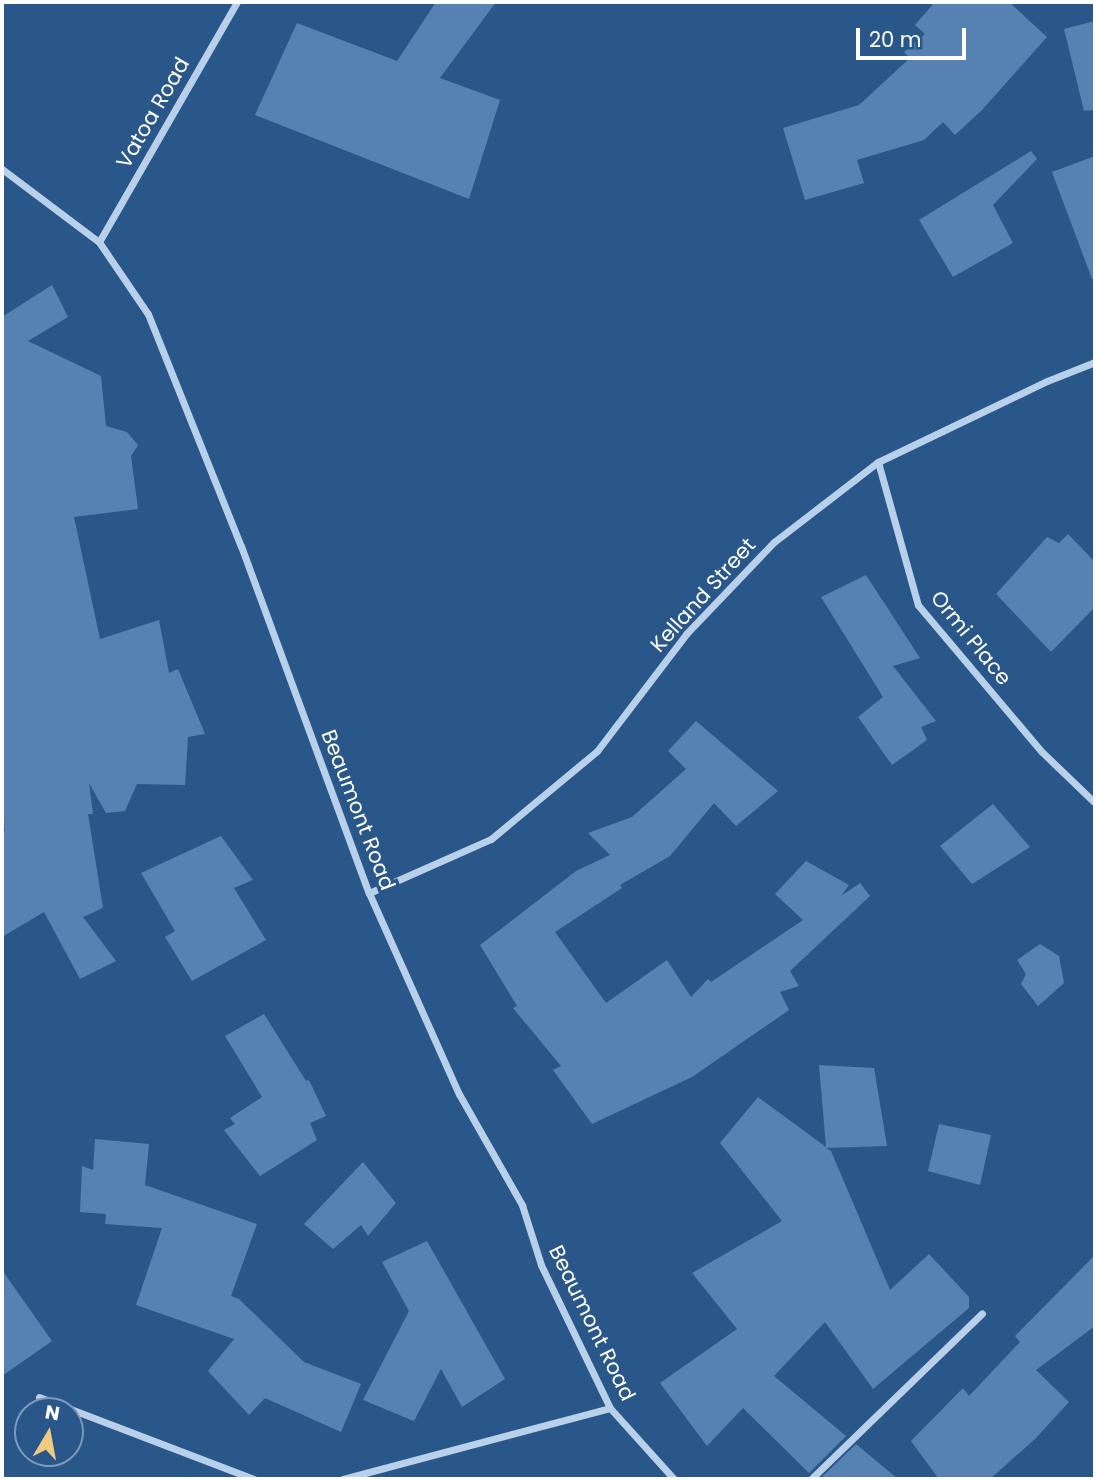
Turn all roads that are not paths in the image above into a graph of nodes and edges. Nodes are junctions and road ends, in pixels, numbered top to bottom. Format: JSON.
{"nodes":[{"id":1,"x":237,"y":2,"type":"edge"},
{"id":2,"x":2,"y":169,"type":"edge"},
{"id":3,"x":99,"y":242,"type":"junction"},
{"id":4,"x":1095,"y":362,"type":"edge"},
{"id":5,"x":878,"y":462,"type":"junction"},
{"id":6,"x":1095,"y":803,"type":"edge"},
{"id":7,"x":369,"y":893,"type":"junction"},
{"id":8,"x":982,"y":1312,"type":"dead end"},
{"id":9,"x":610,"y":1408,"type":"junction"},
{"id":10,"x":84,"y":1414,"type":"edge"},
{"id":11,"x":254,"y":1479,"type":"edge"},
{"id":12,"x":344,"y":1479,"type":"edge"},
{"id":13,"x":674,"y":1479,"type":"edge"},
{"id":14,"x":811,"y":1479,"type":"edge"}],
"edges":[{"from":1,"to":3,"type":"street","name":"Vatoa Road"},
{"from":2,"to":3,"type":"street","name":"Beaumont Road"},
{"from":3,"to":7,"type":"street","name":"Beaumont Road"},
{"from":4,"to":5,"type":"street","name":"Kelland Street"},
{"from":5,"to":6,"type":"street","name":"Ormi Place"},
{"from":5,"to":7,"type":"street","name":"Kelland Street"},
{"from":7,"to":9,"type":"street","name":"Beaumont Road"},
{"from":8,"to":14,"type":"street"},
{"from":9,"to":12,"type":"street"},
{"from":9,"to":13,"type":"street","name":"Beaumont Road"},
{"from":10,"to":11,"type":"street"}]}
